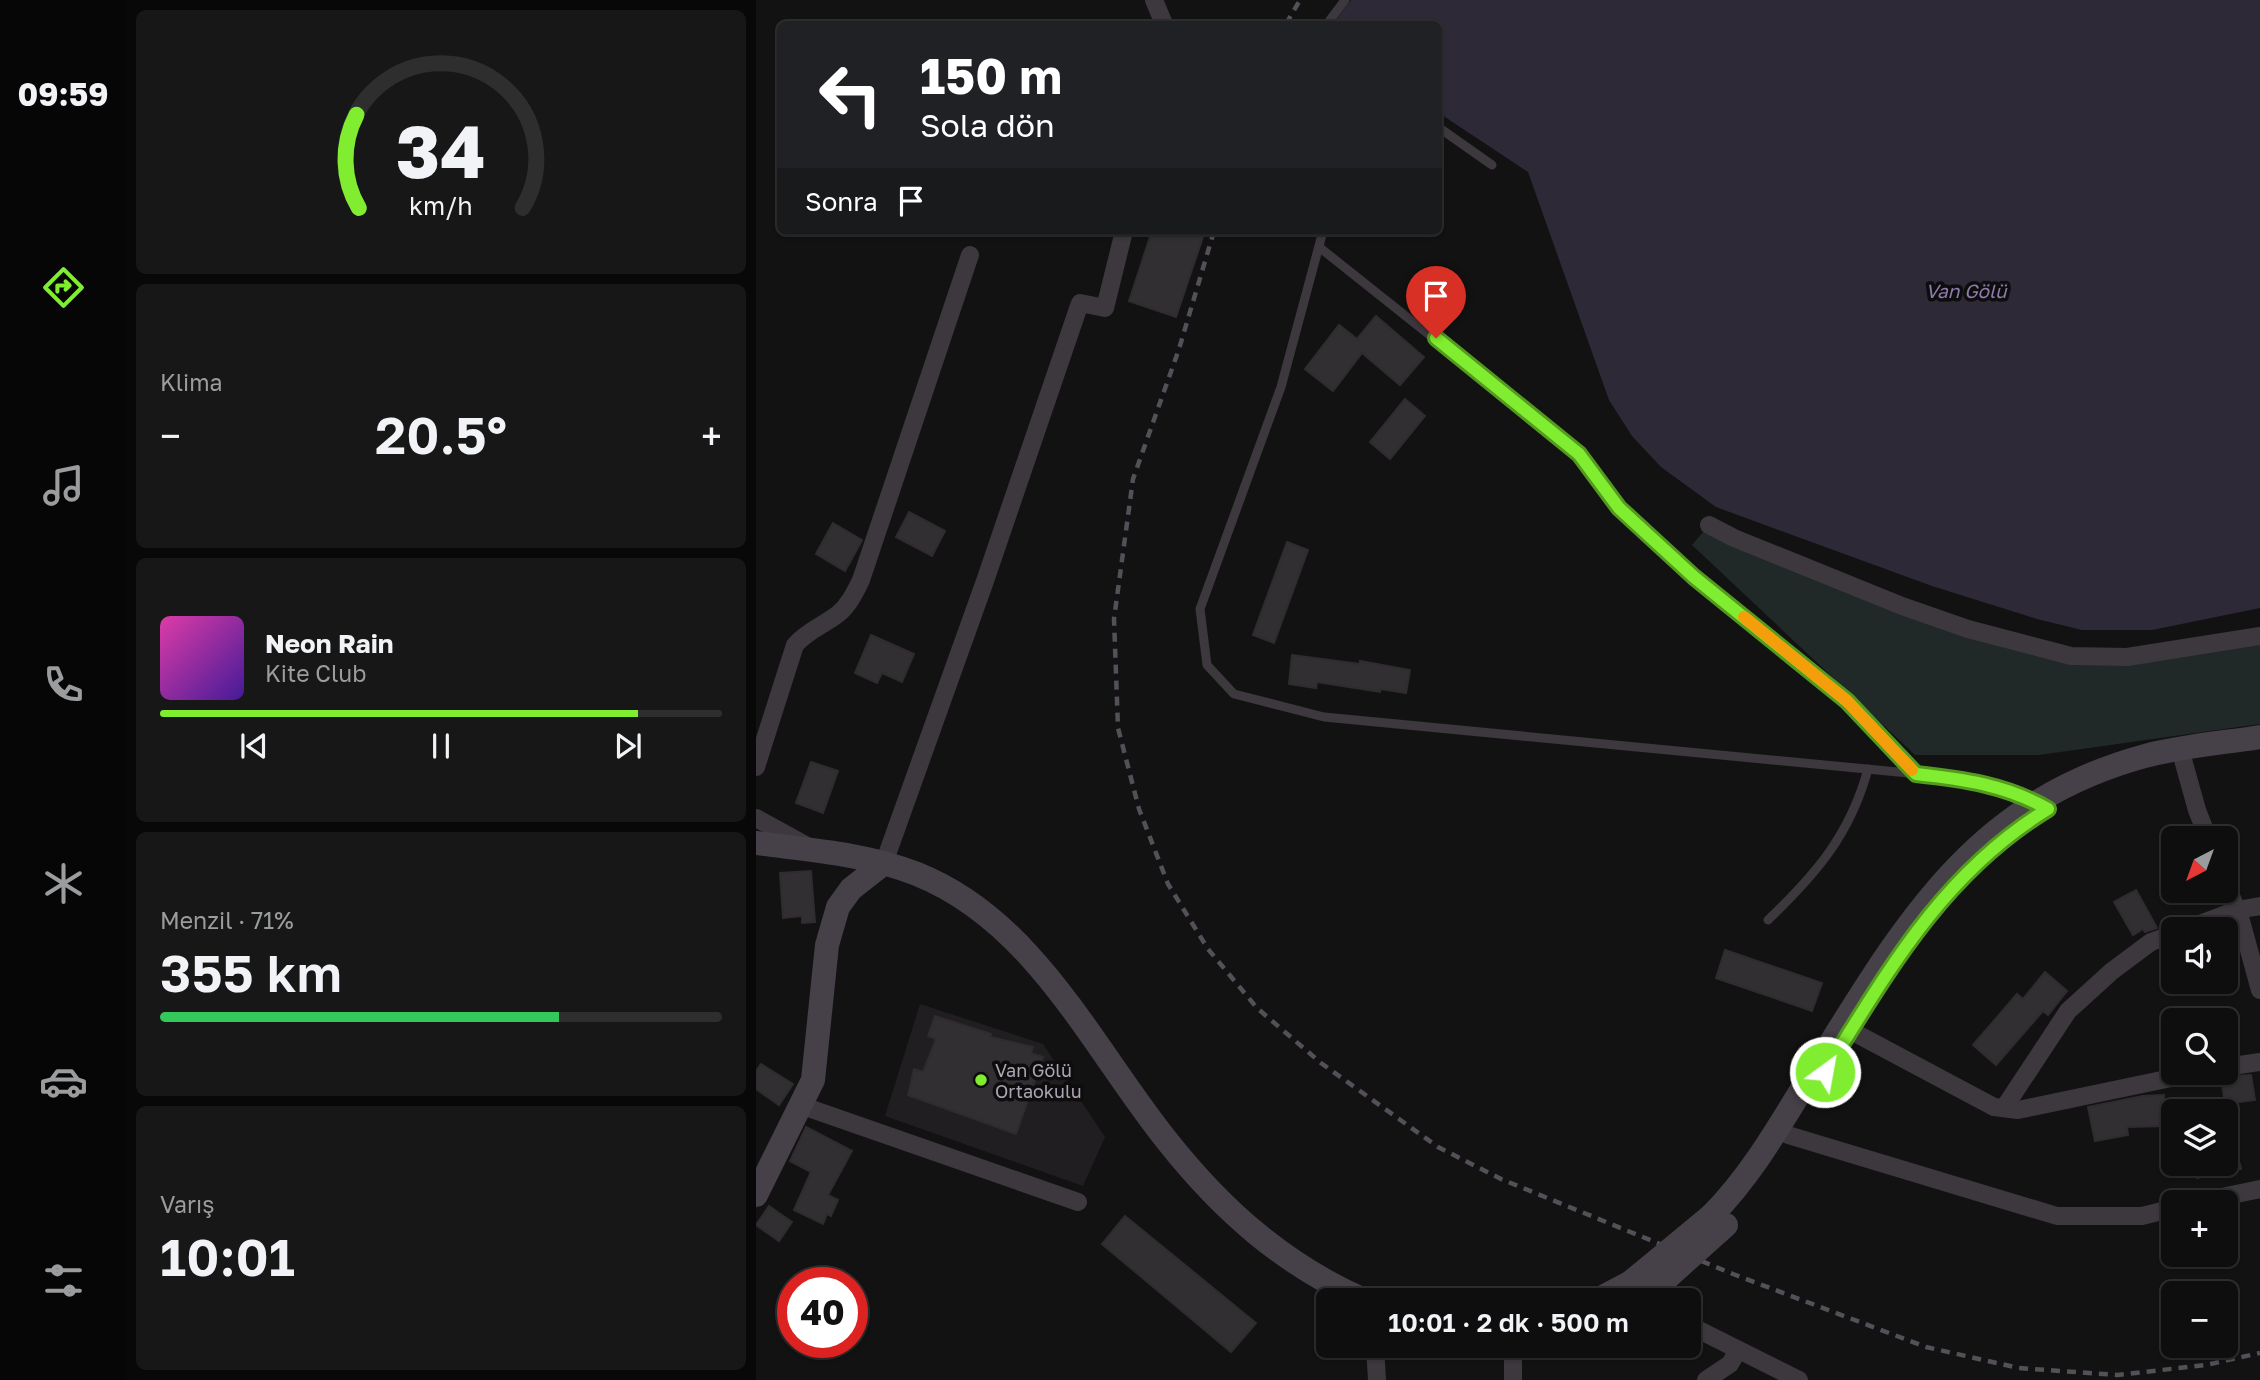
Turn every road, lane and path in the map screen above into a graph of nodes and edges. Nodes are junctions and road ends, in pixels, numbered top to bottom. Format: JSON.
{"nodes":[{"id":1,"x":1154,"y":0,"type":"edge"},
{"id":2,"x":1345,"y":0,"type":"edge"},
{"id":3,"x":1163,"y":21,"type":"edge"},
{"id":4,"x":1329,"y":21,"type":"edge"},
{"id":5,"x":1442,"y":130,"type":"edge"},
{"id":6,"x":1492,"y":165,"type":"dead end"},
{"id":7,"x":1123,"y":235,"type":"edge"},
{"id":8,"x":1322,"y":235,"type":"edge"},
{"id":9,"x":1319,"y":247,"type":"junction"},
{"id":10,"x":970,"y":256,"type":"dead end"},
{"id":11,"x":1709,"y":525,"type":"dead end"},
{"id":12,"x":2260,"y":636,"type":"edge"},
{"id":13,"x":2260,"y":737,"type":"edge"},
{"id":14,"x":2260,"y":754,"type":"edge"},
{"id":15,"x":2182,"y":757,"type":"junction"},
{"id":16,"x":756,"y":767,"type":"edge"},
{"id":17,"x":1868,"y":769,"type":"junction"},
{"id":18,"x":1916,"y":774,"type":"junction"},
{"id":19,"x":2041,"y":805,"type":"junction"},
{"id":20,"x":756,"y":818,"type":"edge"},
{"id":21,"x":2203,"y":826,"type":"edge"},
{"id":22,"x":756,"y":843,"type":"edge"},
{"id":23,"x":816,"y":851,"type":"junction"},
{"id":24,"x":884,"y":863,"type":"junction"},
{"id":25,"x":2234,"y":903,"type":"edge"},
{"id":26,"x":2260,"y":906,"type":"edge"},
{"id":27,"x":2237,"y":910,"type":"junction"},
{"id":28,"x":2218,"y":917,"type":"edge"},
{"id":29,"x":1768,"y":920,"type":"dead end"},
{"id":30,"x":2161,"y":939,"type":"edge"},
{"id":31,"x":2260,"y":990,"type":"edge"},
{"id":32,"x":1846,"y":1029,"type":"junction"},
{"id":33,"x":2260,"y":1062,"type":"edge"},
{"id":34,"x":2238,"y":1065,"type":"edge"},
{"id":35,"x":2161,"y":1080,"type":"edge"},
{"id":36,"x":800,"y":1105,"type":"junction"},
{"id":37,"x":2004,"y":1108,"type":"junction"},
{"id":38,"x":1788,"y":1135,"type":"junction"},
{"id":39,"x":2260,"y":1189,"type":"edge"},
{"id":40,"x":2238,"y":1194,"type":"edge"},
{"id":41,"x":756,"y":1195,"type":"edge"},
{"id":42,"x":1078,"y":1202,"type":"dead end"},
{"id":43,"x":2161,"y":1211,"type":"edge"},
{"id":44,"x":1719,"y":1220,"type":"junction"},
{"id":45,"x":1340,"y":1288,"type":"edge"},
{"id":46,"x":1648,"y":1288,"type":"edge"},
{"id":47,"x":1701,"y":1331,"type":"edge"},
{"id":48,"x":1738,"y":1350,"type":"junction"},
{"id":49,"x":1376,"y":1358,"type":"edge"},
{"id":50,"x":1513,"y":1358,"type":"edge"},
{"id":51,"x":1377,"y":1380,"type":"edge"},
{"id":52,"x":1513,"y":1380,"type":"edge"},
{"id":53,"x":1706,"y":1380,"type":"edge"},
{"id":54,"x":1799,"y":1380,"type":"edge"}],
"edges":[{"from":1,"to":3,"type":"street"},
{"from":2,"to":4,"type":"lane"},
{"from":5,"to":6,"type":"lane"},
{"from":7,"to":24,"type":"street"},
{"from":8,"to":9,"type":"lane"},
{"from":9,"to":17,"type":"lane"},
{"from":9,"to":18,"type":"lane"},
{"from":10,"to":16,"type":"street"},
{"from":11,"to":12,"type":"street"},
{"from":13,"to":15,"type":"street"},
{"from":14,"to":15,"type":"street"},
{"from":15,"to":19,"type":"street"},
{"from":15,"to":21,"type":"street"},
{"from":17,"to":18,"type":"lane"},
{"from":17,"to":29,"type":"lane"},
{"from":18,"to":19,"type":"lane"},
{"from":19,"to":32,"type":"street"},
{"from":20,"to":23,"type":"street"},
{"from":22,"to":23,"type":"street"},
{"from":23,"to":24,"type":"street"},
{"from":24,"to":36,"type":"street"},
{"from":24,"to":45,"type":"street"},
{"from":25,"to":27,"type":"street"},
{"from":26,"to":27,"type":"street"},
{"from":27,"to":28,"type":"street"},
{"from":27,"to":31,"type":"street"},
{"from":30,"to":37,"type":"street"},
{"from":32,"to":37,"type":"street"},
{"from":32,"to":38,"type":"street"},
{"from":32,"to":44,"type":"street"},
{"from":33,"to":34,"type":"street"},
{"from":35,"to":37,"type":"street"},
{"from":36,"to":41,"type":"street"},
{"from":36,"to":42,"type":"street"},
{"from":38,"to":43,"type":"street"},
{"from":38,"to":44,"type":"street"},
{"from":39,"to":40,"type":"street"},
{"from":44,"to":46,"type":"street","bridge":true},
{"from":47,"to":48,"type":"street"},
{"from":48,"to":53,"type":"street"},
{"from":48,"to":54,"type":"street"},
{"from":49,"to":51,"type":"street"},
{"from":50,"to":52,"type":"street"}]}
